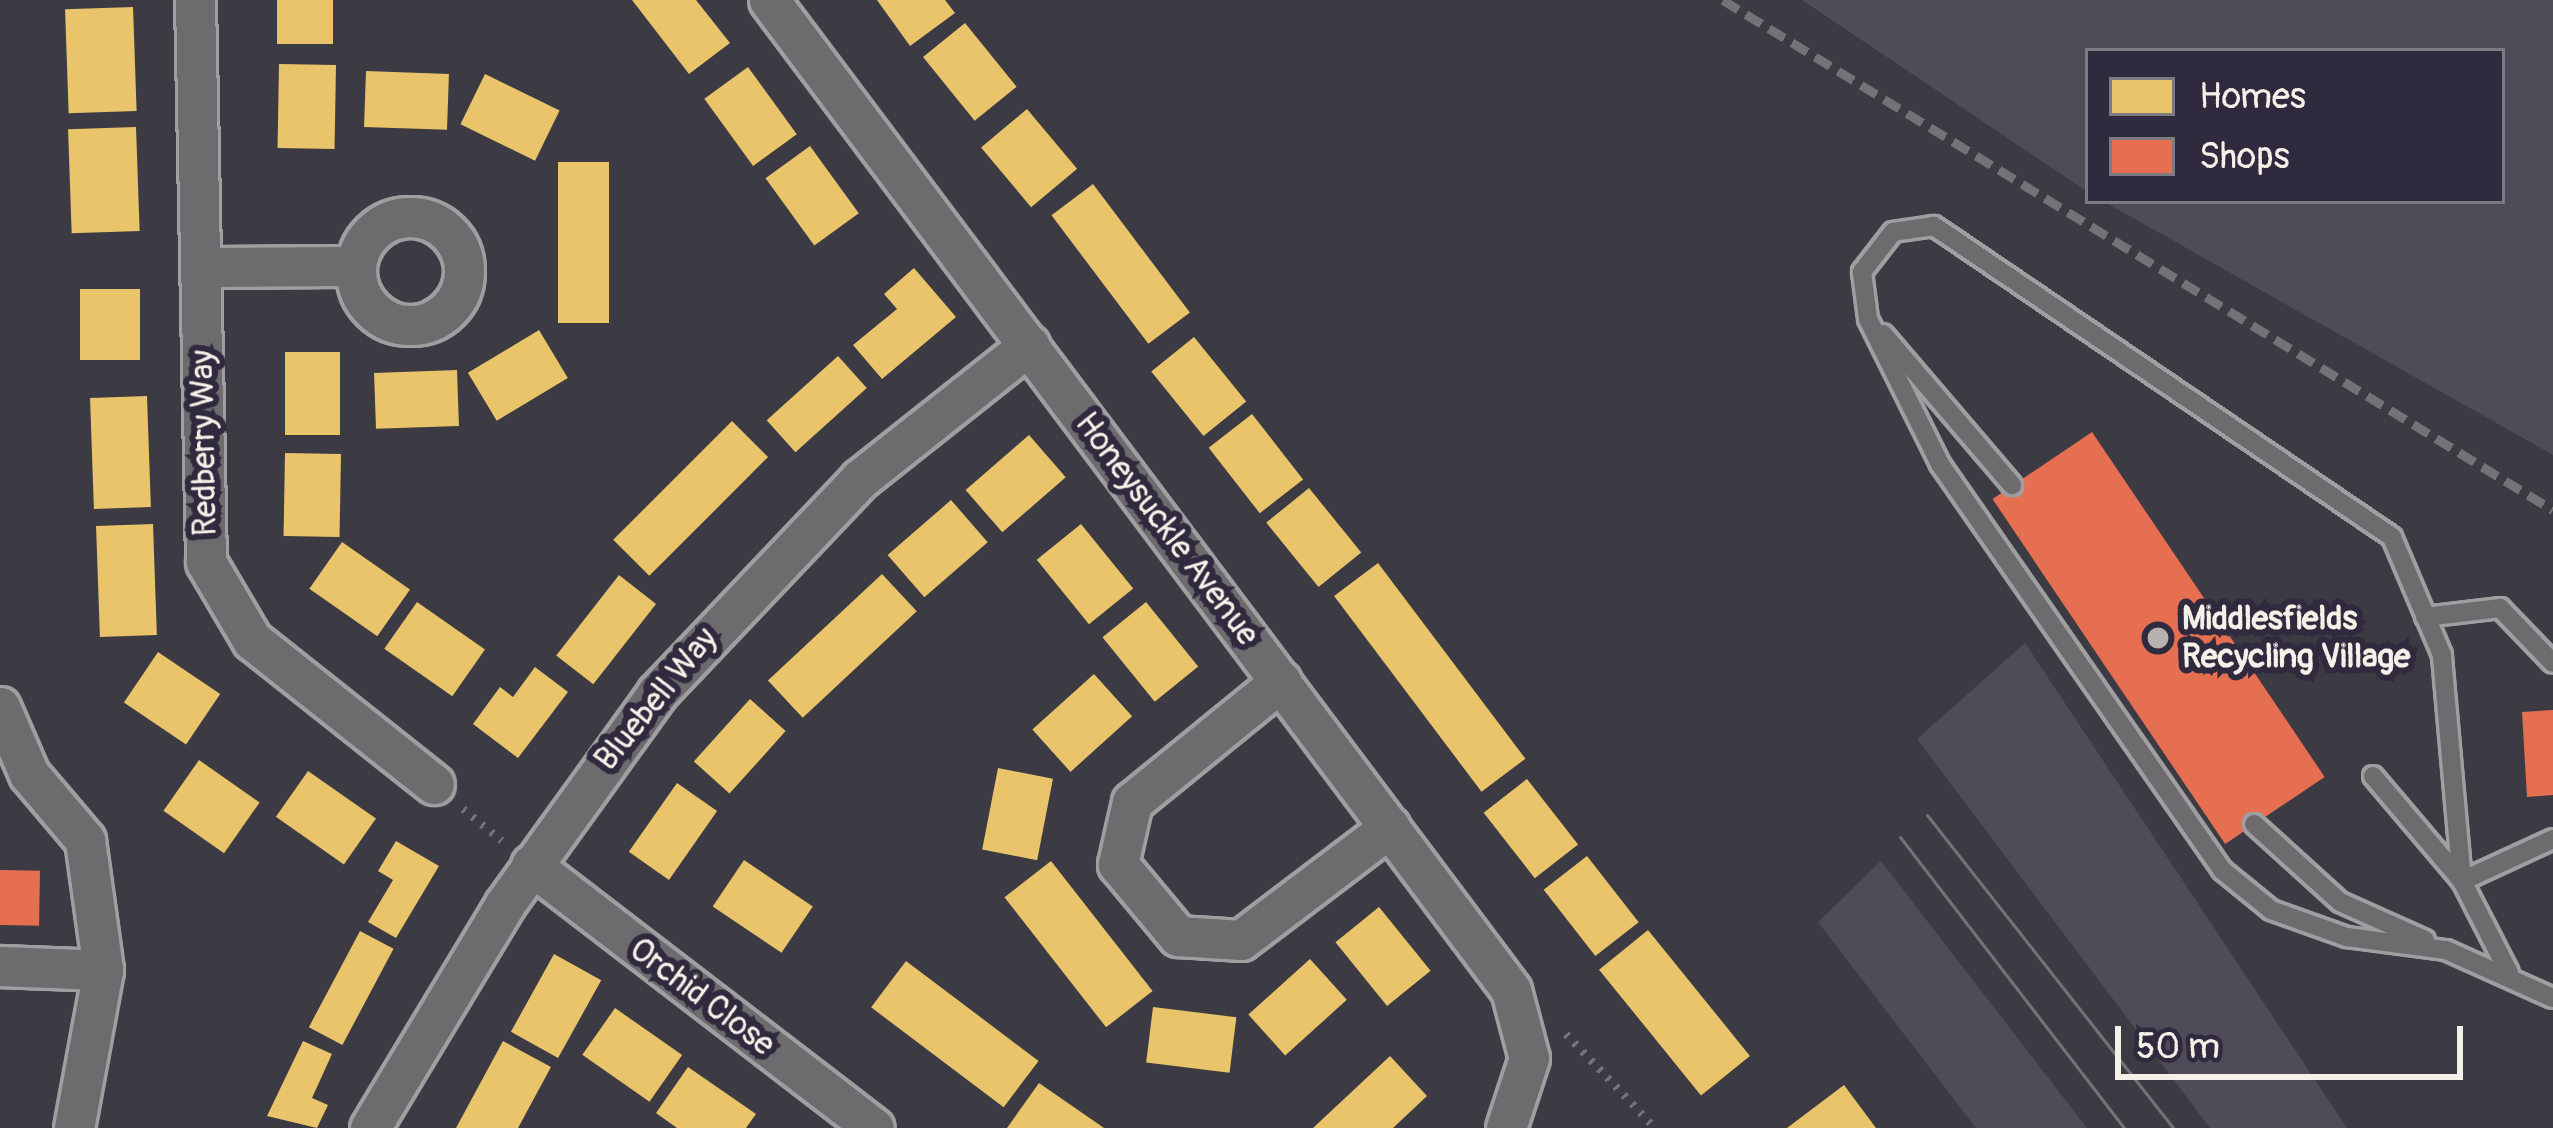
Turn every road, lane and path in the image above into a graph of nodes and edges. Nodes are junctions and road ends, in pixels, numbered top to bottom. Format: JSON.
{"nodes":[{"id":1,"x":195,"y":0,"type":"edge"},
{"id":2,"x":770,"y":0,"type":"edge"},
{"id":3,"x":356,"y":266,"type":"dead end"},
{"id":4,"x":201,"y":267,"type":"junction"},
{"id":5,"x":1868,"y":319,"type":"junction"},
{"id":6,"x":1029,"y":345,"type":"junction"},
{"id":7,"x":2012,"y":485,"type":"dead end"},
{"id":8,"x":2425,"y":616,"type":"junction"},
{"id":9,"x":2553,"y":663,"type":"edge"},
{"id":10,"x":1281,"y":681,"type":"junction"},
{"id":11,"x":0,"y":707,"type":"edge"},
{"id":12,"x":2373,"y":776,"type":"dead end"},
{"id":13,"x":434,"y":784,"type":"joint"},
{"id":14,"x":2254,"y":824,"type":"dead end"},
{"id":15,"x":1390,"y":827,"type":"junction"},
{"id":16,"x":2553,"y":839,"type":"edge"},
{"id":17,"x":531,"y":865,"type":"junction"},
{"id":18,"x":2462,"y":881,"type":"junction"},
{"id":19,"x":2446,"y":950,"type":"junction"},
{"id":20,"x":0,"y":966,"type":"edge"},
{"id":21,"x":103,"y":970,"type":"junction"},
{"id":22,"x":2509,"y":973,"type":"junction"},
{"id":23,"x":1511,"y":990,"type":"junction"},
{"id":24,"x":2553,"y":998,"type":"edge"},
{"id":25,"x":74,"y":1128,"type":"edge"},
{"id":26,"x":370,"y":1128,"type":"edge"},
{"id":27,"x":874,"y":1128,"type":"edge"},
{"id":28,"x":1506,"y":1128,"type":"edge"},
{"id":29,"x":1655,"y":1128,"type":"edge"}],
"edges":[{"from":1,"to":4,"type":"street","name":"Redberry Way"},
{"from":2,"to":6,"type":"street","name":"Honeysuckle Avenue"},
{"from":3,"to":4,"type":"street"},
{"from":4,"to":13,"type":"street","name":"Redberry Way"},
{"from":5,"to":7,"type":"lane"},
{"from":5,"to":8,"type":"lane"},
{"from":5,"to":19,"type":"lane"},
{"from":6,"to":10,"type":"street","name":"Honeysuckle Avenue"},
{"from":6,"to":17,"type":"street","name":"Bluebell Way"},
{"from":8,"to":9,"type":"lane"},
{"from":8,"to":18,"type":"lane"},
{"from":10,"to":15,"type":"street","name":"Honeysuckle Avenue"},
{"from":10,"to":15,"type":"street"},
{"from":11,"to":21,"type":"street"},
{"from":12,"to":18,"type":"lane"},
{"from":13,"to":17,"type":"path"},
{"from":14,"to":19,"type":"lane"},
{"from":15,"to":23,"type":"street","name":"Honeysuckle Avenue"},
{"from":16,"to":18,"type":"lane"},
{"from":17,"to":26,"type":"street","name":"Bluebell Way"},
{"from":17,"to":27,"type":"street","name":"Orchid Close"},
{"from":18,"to":22,"type":"lane"},
{"from":19,"to":22,"type":"lane"},
{"from":20,"to":21,"type":"street"},
{"from":21,"to":25,"type":"street"},
{"from":22,"to":24,"type":"lane"},
{"from":23,"to":28,"type":"street","name":"Honeysuckle Avenue"},
{"from":23,"to":29,"type":"path"}]}
